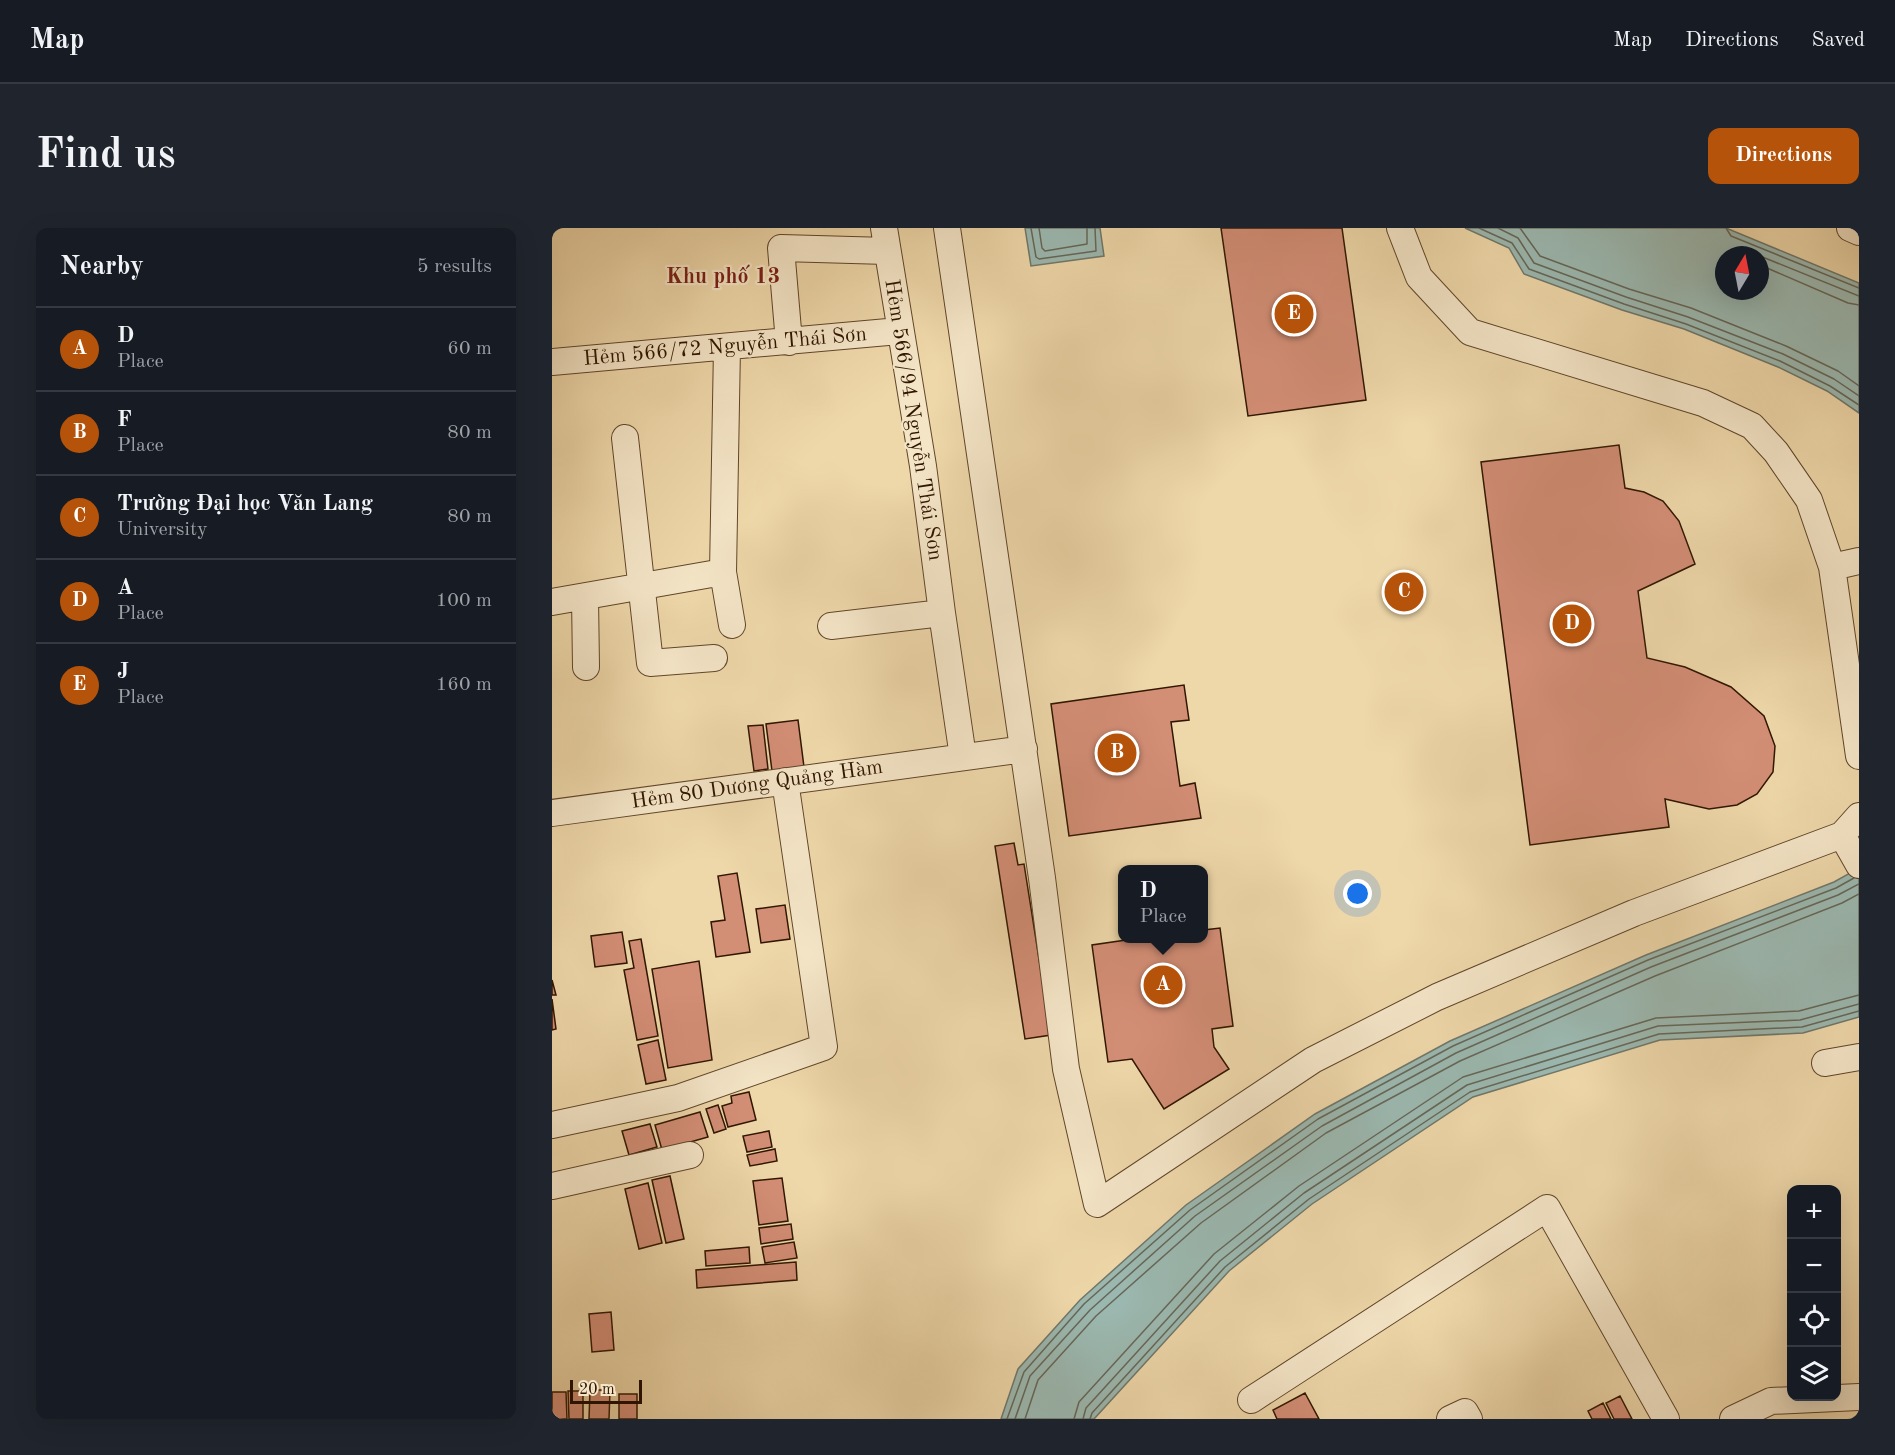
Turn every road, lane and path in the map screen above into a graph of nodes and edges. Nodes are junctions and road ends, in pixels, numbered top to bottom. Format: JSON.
{"nodes":[{"id":1,"x":947,"y":228,"type":"edge"},
{"id":2,"x":1400,"y":228,"type":"edge"},
{"id":3,"x":1850,"y":228,"type":"edge"},
{"id":4,"x":1859,"y":232,"type":"edge"},
{"id":5,"x":885,"y":240,"type":"edge"},
{"id":6,"x":898,"y":331,"type":"junction"},
{"id":7,"x":789,"y":342,"type":"junction"},
{"id":8,"x":727,"y":347,"type":"junction"},
{"id":9,"x":552,"y":362,"type":"edge"},
{"id":10,"x":625,"y":438,"type":"dead end"},
{"id":11,"x":1859,"y":561,"type":"edge"},
{"id":12,"x":1832,"y":567,"type":"junction"},
{"id":13,"x":723,"y":572,"type":"junction"},
{"id":14,"x":643,"y":587,"type":"junction"},
{"id":15,"x":585,"y":597,"type":"junction"},
{"id":16,"x":552,"y":602,"type":"edge"},
{"id":17,"x":942,"y":613,"type":"junction"},
{"id":18,"x":732,"y":625,"type":"dead end"},
{"id":19,"x":831,"y":626,"type":"dead end"},
{"id":20,"x":714,"y":658,"type":"dead end"},
{"id":21,"x":586,"y":667,"type":"dead end"},
{"id":22,"x":1024,"y":749,"type":"junction"},
{"id":23,"x":1859,"y":756,"type":"edge"},
{"id":24,"x":963,"y":757,"type":"junction"},
{"id":25,"x":785,"y":781,"type":"junction"},
{"id":26,"x":552,"y":813,"type":"edge"},
{"id":27,"x":1859,"y":816,"type":"edge"},
{"id":28,"x":1842,"y":835,"type":"junction"},
{"id":29,"x":1859,"y":865,"type":"edge"},
{"id":30,"x":1859,"y":1057,"type":"edge"},
{"id":31,"x":1824,"y":1063,"type":"dead end"},
{"id":32,"x":552,"y":1125,"type":"edge"},
{"id":33,"x":690,"y":1155,"type":"dead end"},
{"id":34,"x":552,"y":1186,"type":"edge"},
{"id":35,"x":1859,"y":1397,"type":"edge"},
{"id":36,"x":1251,"y":1400,"type":"dead end"},
{"id":37,"x":1449,"y":1419,"type":"edge"},
{"id":38,"x":1469,"y":1419,"type":"edge"},
{"id":39,"x":1666,"y":1419,"type":"edge"},
{"id":40,"x":1733,"y":1419,"type":"edge"}],
"edges":[{"from":1,"to":22,"type":"street"},
{"from":2,"to":12,"type":"street"},
{"from":3,"to":4,"type":"street"},
{"from":5,"to":6,"type":"street","name":"Hẻm 566/94 Nguyễn Thái Sơn"},
{"from":5,"to":7,"type":"street"},
{"from":6,"to":7,"type":"street","name":"Hẻm 566/72 Nguyễn Thái Sơn"},
{"from":6,"to":17,"type":"street","name":"Hẻm 566/94 Nguyễn Thái Sơn"},
{"from":7,"to":8,"type":"street","name":"Hẻm 566/72 Nguyễn Thái Sơn"},
{"from":8,"to":9,"type":"street","name":"Hẻm 566/72 Nguyễn Thái Sơn"},
{"from":8,"to":13,"type":"street"},
{"from":10,"to":14,"type":"street"},
{"from":11,"to":12,"type":"street"},
{"from":12,"to":23,"type":"street"},
{"from":13,"to":14,"type":"street"},
{"from":13,"to":18,"type":"street"},
{"from":14,"to":15,"type":"street"},
{"from":14,"to":20,"type":"street"},
{"from":15,"to":16,"type":"street"},
{"from":15,"to":21,"type":"street"},
{"from":17,"to":19,"type":"street"},
{"from":17,"to":24,"type":"street","name":"Hẻm 566/94 Nguyễn Thái Sơn"},
{"from":22,"to":24,"type":"street","name":"Hẻm 80 Dương Quảng Hàm"},
{"from":22,"to":28,"type":"street"},
{"from":24,"to":25,"type":"street","name":"Hẻm 80 Dương Quảng Hàm"},
{"from":25,"to":26,"type":"street","name":"Hẻm 80 Dương Quảng Hàm"},
{"from":25,"to":32,"type":"street"},
{"from":27,"to":28,"type":"street"},
{"from":28,"to":29,"type":"street"},
{"from":30,"to":31,"type":"street"},
{"from":33,"to":34,"type":"street"},
{"from":35,"to":40,"type":"street"},
{"from":36,"to":39,"type":"street"},
{"from":37,"to":38,"type":"street"}]}
